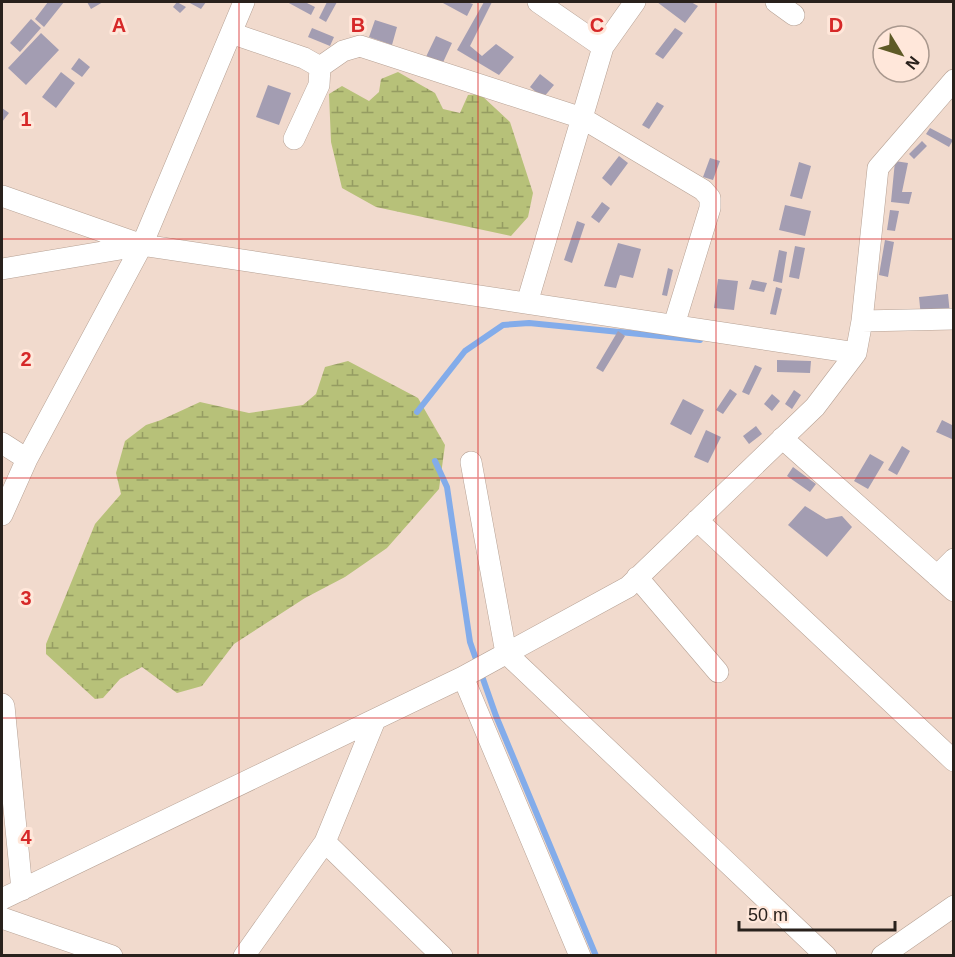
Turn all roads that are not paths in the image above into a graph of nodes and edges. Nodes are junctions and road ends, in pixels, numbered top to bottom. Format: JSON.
{"nodes":[{"id":1,"x":244,"y":2,"type":"edge"},
{"id":2,"x":538,"y":2,"type":"edge"},
{"id":3,"x":635,"y":2,"type":"edge"},
{"id":4,"x":776,"y":2,"type":"edge"},
{"id":5,"x":794,"y":15,"type":"dead end"},
{"id":6,"x":231,"y":33,"type":"junction"},
{"id":7,"x":603,"y":47,"type":"junction"},
{"id":8,"x":320,"y":67,"type":"junction"},
{"id":9,"x":954,"y":80,"type":"edge"},
{"id":10,"x":582,"y":118,"type":"junction"},
{"id":11,"x":294,"y":139,"type":"dead end"},
{"id":12,"x":2,"y":196,"type":"edge"},
{"id":13,"x":142,"y":245,"type":"junction"},
{"id":14,"x":2,"y":269,"type":"edge"},
{"id":15,"x":527,"y":303,"type":"junction"},
{"id":16,"x":954,"y":319,"type":"edge"},
{"id":17,"x":862,"y":321,"type":"junction"},
{"id":18,"x":674,"y":325,"type":"junction"},
{"id":19,"x":856,"y":353,"type":"junction"},
{"id":20,"x":782,"y":438,"type":"junction"},
{"id":21,"x":2,"y":443,"type":"edge"},
{"id":22,"x":27,"y":459,"type":"junction"},
{"id":23,"x":471,"y":462,"type":"dead end"},
{"id":24,"x":2,"y":515,"type":"edge"},
{"id":25,"x":697,"y":520,"type":"junction"},
{"id":26,"x":954,"y":559,"type":"edge"},
{"id":27,"x":937,"y":576,"type":"junction"},
{"id":28,"x":637,"y":577,"type":"junction"},
{"id":29,"x":954,"y":591,"type":"edge"},
{"id":30,"x":506,"y":653,"type":"junction"},
{"id":31,"x":718,"y":672,"type":"dead end"},
{"id":32,"x":463,"y":677,"type":"junction"},
{"id":33,"x":2,"y":704,"type":"edge"},
{"id":34,"x":375,"y":720,"type":"junction"},
{"id":35,"x":954,"y":761,"type":"edge"},
{"id":36,"x":326,"y":842,"type":"junction"},
{"id":37,"x":22,"y":890,"type":"junction"},
{"id":38,"x":2,"y":899,"type":"edge"},
{"id":39,"x":954,"y":906,"type":"edge"},
{"id":40,"x":2,"y":918,"type":"edge"},
{"id":41,"x":574,"y":953,"type":"edge"},
{"id":42,"x":112,"y":956,"type":"edge"},
{"id":43,"x":244,"y":956,"type":"edge"},
{"id":44,"x":442,"y":956,"type":"edge"},
{"id":45,"x":826,"y":956,"type":"edge"},
{"id":46,"x":882,"y":956,"type":"edge"}],
"edges":[{"from":1,"to":6,"type":"street"},
{"from":2,"to":7,"type":"street"},
{"from":3,"to":7,"type":"street"},
{"from":4,"to":5,"type":"street"},
{"from":6,"to":8,"type":"street"},
{"from":6,"to":13,"type":"street"},
{"from":7,"to":10,"type":"street"},
{"from":8,"to":10,"type":"street"},
{"from":8,"to":11,"type":"street"},
{"from":9,"to":17,"type":"street"},
{"from":10,"to":15,"type":"street"},
{"from":10,"to":18,"type":"street"},
{"from":12,"to":13,"type":"street"},
{"from":13,"to":14,"type":"street"},
{"from":13,"to":15,"type":"street"},
{"from":13,"to":22,"type":"street"},
{"from":15,"to":18,"type":"street"},
{"from":16,"to":17,"type":"street"},
{"from":17,"to":19,"type":"street"},
{"from":18,"to":19,"type":"street"},
{"from":19,"to":20,"type":"street"},
{"from":20,"to":25,"type":"street"},
{"from":20,"to":27,"type":"street"},
{"from":21,"to":22,"type":"street"},
{"from":22,"to":24,"type":"street"},
{"from":23,"to":30,"type":"street"},
{"from":25,"to":28,"type":"street"},
{"from":25,"to":35,"type":"street"},
{"from":26,"to":27,"type":"street"},
{"from":27,"to":29,"type":"street"},
{"from":28,"to":30,"type":"street"},
{"from":28,"to":31,"type":"street"},
{"from":30,"to":32,"type":"street"},
{"from":30,"to":45,"type":"street"},
{"from":32,"to":34,"type":"street"},
{"from":32,"to":41,"type":"street"},
{"from":33,"to":37,"type":"street"},
{"from":34,"to":36,"type":"street"},
{"from":34,"to":37,"type":"street"},
{"from":36,"to":43,"type":"street"},
{"from":36,"to":44,"type":"street"},
{"from":37,"to":38,"type":"street"},
{"from":39,"to":46,"type":"street"},
{"from":40,"to":42,"type":"street"}]}
